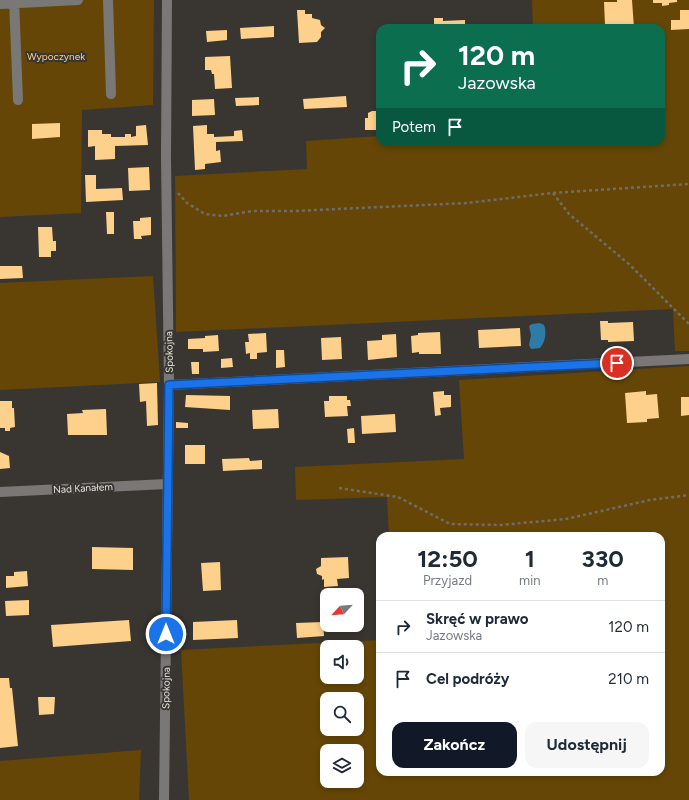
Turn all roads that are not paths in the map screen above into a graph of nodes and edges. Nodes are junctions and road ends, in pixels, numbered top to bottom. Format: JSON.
{"nodes":[{"id":1,"x":78,"y":0,"type":"edge"},
{"id":2,"x":108,"y":0,"type":"edge"},
{"id":3,"x":167,"y":0,"type":"edge"},
{"id":4,"x":15,"y":2,"type":"edge"},
{"id":5,"x":0,"y":4,"type":"edge"},
{"id":6,"x":111,"y":94,"type":"dead end"},
{"id":7,"x":18,"y":100,"type":"dead end"},
{"id":8,"x":689,"y":359,"type":"edge"},
{"id":9,"x":169,"y":385,"type":"junction"},
{"id":10,"x":167,"y":484,"type":"junction"},
{"id":11,"x":0,"y":492,"type":"edge"},
{"id":12,"x":164,"y":800,"type":"edge"}],
"edges":[{"from":1,"to":4,"type":"street"},
{"from":2,"to":6,"type":"street"},
{"from":3,"to":9,"type":"street","name":"Spokojna"},
{"from":4,"to":5,"type":"street"},
{"from":4,"to":7,"type":"street"},
{"from":8,"to":9,"type":"street"},
{"from":9,"to":10,"type":"street","name":"Spokojna"},
{"from":10,"to":11,"type":"street","name":"Nad Kanałem"},
{"from":10,"to":12,"type":"street","name":"Spokojna"}]}
